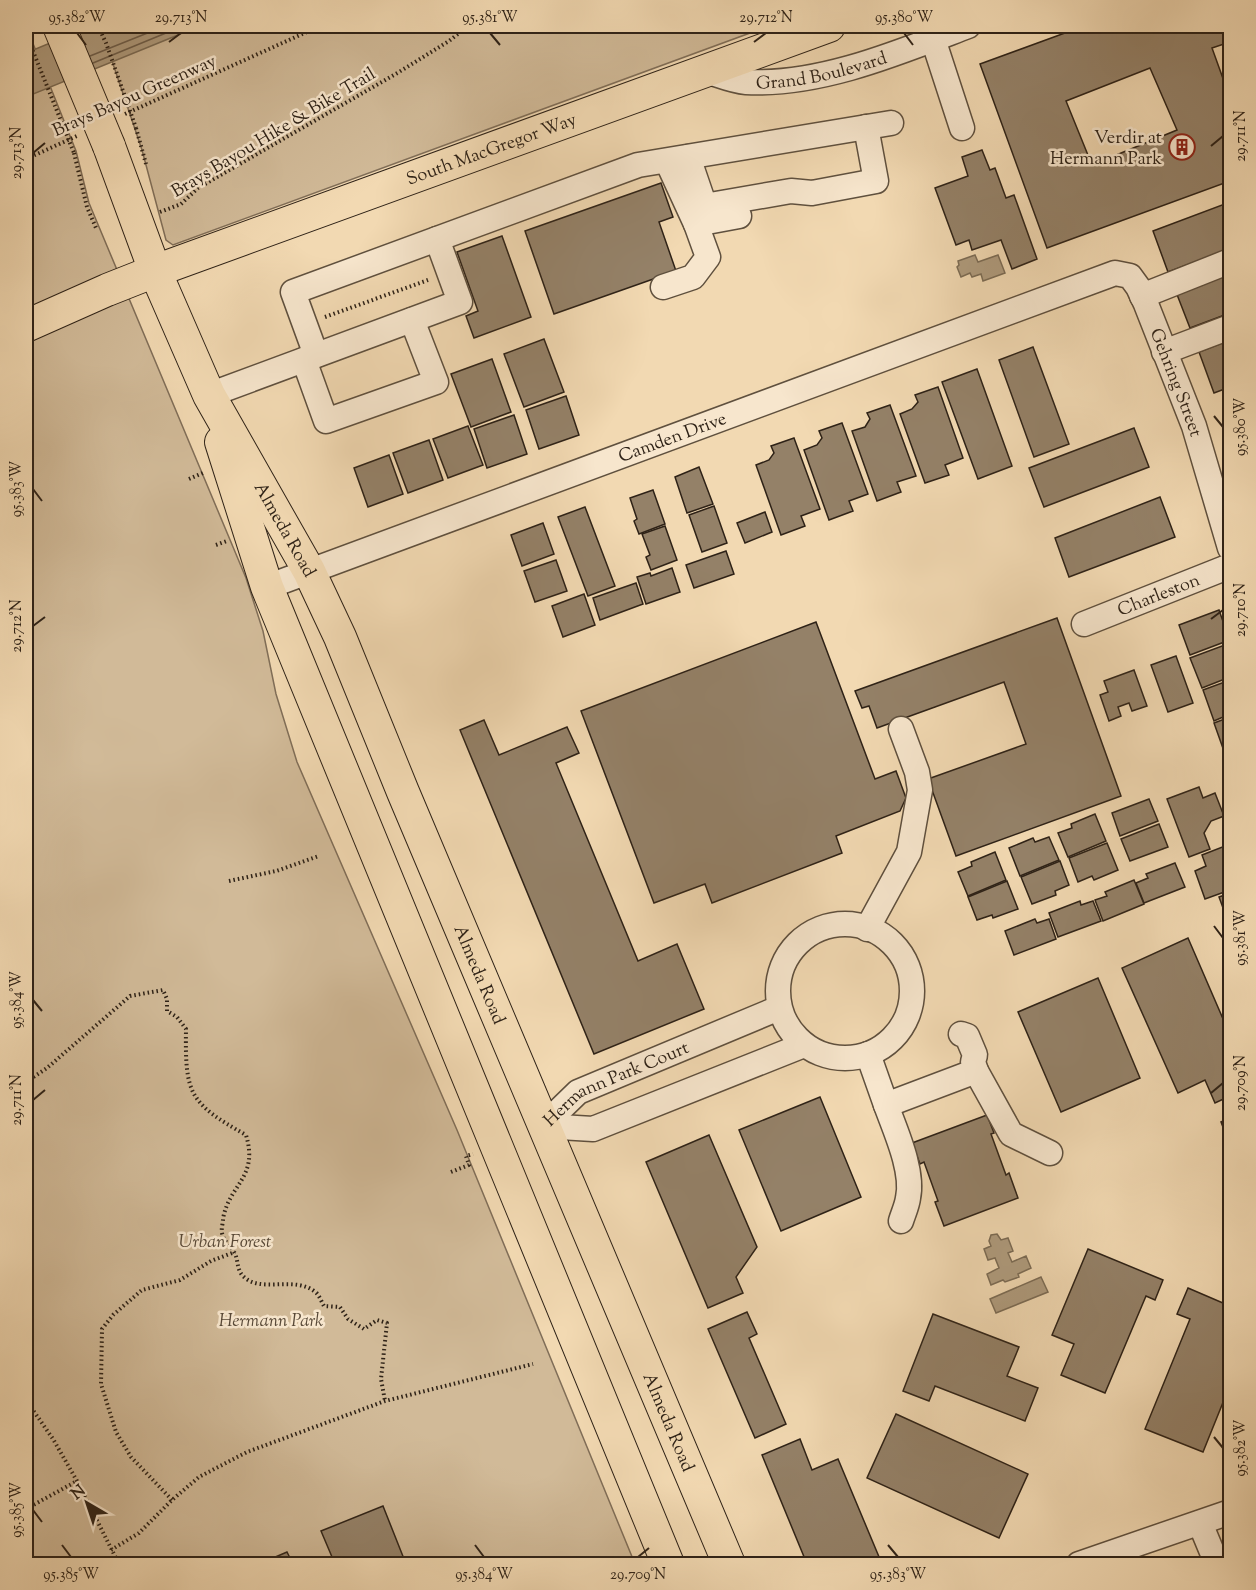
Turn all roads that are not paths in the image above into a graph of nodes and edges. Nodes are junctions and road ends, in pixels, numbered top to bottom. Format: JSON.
{"nodes":[{"id":1,"x":58,"y":26,"type":"edge"},
{"id":2,"x":829,"y":26,"type":"edge"},
{"id":3,"x":968,"y":26,"type":"edge"},
{"id":4,"x":933,"y":39,"type":"junction"},
{"id":5,"x":706,"y":71,"type":"junction"},
{"id":6,"x":891,"y":123,"type":"dead end"},
{"id":7,"x":866,"y":128,"type":"junction"},
{"id":8,"x":962,"y":128,"type":"dead end"},
{"id":9,"x":677,"y":159,"type":"junction"},
{"id":10,"x":812,"y":193,"type":"junction"},
{"id":11,"x":696,"y":224,"type":"junction"},
{"id":12,"x":437,"y":239,"type":"junction"},
{"id":13,"x":1230,"y":261,"type":"edge"},
{"id":14,"x":155,"y":271,"type":"junction"},
{"id":15,"x":663,"y":287,"type":"dead end"},
{"id":16,"x":1077,"y":287,"type":"joint"},
{"id":17,"x":1142,"y":296,"type":"junction"},
{"id":18,"x":412,"y":320,"type":"junction"},
{"id":19,"x":26,"y":326,"type":"edge"},
{"id":20,"x":1230,"y":327,"type":"edge"},
{"id":21,"x":1164,"y":352,"type":"junction"},
{"id":22,"x":310,"y":358,"type":"junction"},
{"id":23,"x":209,"y":395,"type":"junction"},
{"id":24,"x":1230,"y":548,"type":"edge"},
{"id":25,"x":1230,"y":566,"type":"edge"},
{"id":26,"x":309,"y":571,"type":"junction"},
{"id":27,"x":267,"y":587,"type":"junction"},
{"id":28,"x":1084,"y":624,"type":"dead end"},
{"id":29,"x":901,"y":729,"type":"dead end"},
{"id":30,"x":867,"y":929,"type":"junction"},
{"id":31,"x":779,"y":1008,"type":"junction"},
{"id":32,"x":958,"y":1025,"type":"dead end"},
{"id":33,"x":804,"y":1045,"type":"junction"},
{"id":34,"x":868,"y":1054,"type":"junction"},
{"id":35,"x":975,"y":1066,"type":"junction"},
{"id":36,"x":886,"y":1105,"type":"junction"},
{"id":37,"x":543,"y":1126,"type":"junction"},
{"id":38,"x":495,"y":1146,"type":"junction"},
{"id":39,"x":1050,"y":1153,"type":"dead end"},
{"id":40,"x":900,"y":1221,"type":"dead end"},
{"id":41,"x":1230,"y":1512,"type":"edge"},
{"id":42,"x":1200,"y":1523,"type":"junction"},
{"id":43,"x":668,"y":1564,"type":"edge"},
{"id":44,"x":729,"y":1564,"type":"edge"},
{"id":45,"x":1079,"y":1564,"type":"edge"},
{"id":46,"x":1217,"y":1564,"type":"edge"}],
"edges":[{"from":1,"to":14,"type":"main road","name":"Almeda Road","bridge":true},
{"from":2,"to":5,"type":"main road","name":"South MacGregor Way"},
{"from":3,"to":4,"type":"street","name":"Grand Boulevard"},
{"from":4,"to":5,"type":"street","name":"Grand Boulevard"},
{"from":4,"to":8,"type":"street"},
{"from":5,"to":14,"type":"main road","name":"South MacGregor Way"},
{"from":6,"to":7,"type":"street"},
{"from":7,"to":9,"type":"street"},
{"from":7,"to":10,"type":"street"},
{"from":9,"to":10,"type":"street"},
{"from":9,"to":11,"type":"street"},
{"from":9,"to":12,"type":"street"},
{"from":10,"to":11,"type":"street"},
{"from":11,"to":15,"type":"street"},
{"from":12,"to":18,"type":"street"},
{"from":12,"to":22,"type":"street"},
{"from":13,"to":17,"type":"street"},
{"from":14,"to":19,"type":"main road","name":"South MacGregor Way"},
{"from":14,"to":23,"type":"main road","name":"Almeda Road"},
{"from":16,"to":17,"type":"street","name":"Gehring Street"},
{"from":16,"to":26,"type":"street","name":"Camden Drive"},
{"from":17,"to":21,"type":"street","name":"Gehring Street"},
{"from":18,"to":22,"type":"street"},
{"from":18,"to":22,"type":"street"},
{"from":20,"to":21,"type":"street"},
{"from":21,"to":24,"type":"street","name":"Gehring Street"},
{"from":22,"to":23,"type":"street"},
{"from":23,"to":26,"type":"main road","name":"Almeda Road"},
{"from":23,"to":27,"type":"main road","name":"Almeda Road"},
{"from":25,"to":28,"type":"street","name":"Charleston"},
{"from":26,"to":27,"type":"street","name":"Camden Drive"},
{"from":26,"to":37,"type":"main road","name":"Almeda Road"},
{"from":27,"to":38,"type":"main road","name":"Almeda Road"},
{"from":29,"to":30,"type":"street"},
{"from":30,"to":31,"type":"street"},
{"from":30,"to":34,"type":"street"},
{"from":31,"to":33,"type":"street"},
{"from":31,"to":37,"type":"street","name":"Hermann Park Court"},
{"from":32,"to":35,"type":"street"},
{"from":33,"to":34,"type":"street"},
{"from":33,"to":37,"type":"street","name":"Hermann Park Court"},
{"from":34,"to":36,"type":"street"},
{"from":35,"to":36,"type":"street"},
{"from":35,"to":39,"type":"street"},
{"from":36,"to":40,"type":"street"},
{"from":37,"to":38,"type":"main road"},
{"from":37,"to":44,"type":"main road","name":"Almeda Road"},
{"from":38,"to":43,"type":"main road","name":"Almeda Road"},
{"from":41,"to":42,"type":"street"},
{"from":42,"to":45,"type":"street"},
{"from":42,"to":46,"type":"street"}]}
